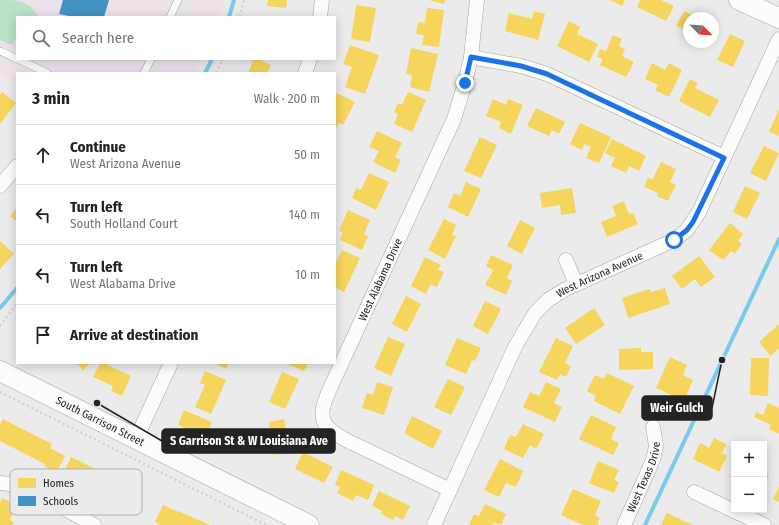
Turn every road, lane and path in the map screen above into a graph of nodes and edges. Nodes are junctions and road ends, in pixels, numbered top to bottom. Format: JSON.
{"nodes":[{"id":1,"x":178,"y":0,"type":"edge"},
{"id":2,"x":244,"y":0,"type":"edge"},
{"id":3,"x":322,"y":0,"type":"edge"},
{"id":4,"x":477,"y":0,"type":"edge"},
{"id":5,"x":739,"y":0,"type":"edge"},
{"id":6,"x":170,"y":16,"type":"edge"},
{"id":7,"x":240,"y":16,"type":"edge"},
{"id":8,"x":320,"y":16,"type":"edge"},
{"id":9,"x":779,"y":18,"type":"edge"},
{"id":10,"x":779,"y":39,"type":"edge"},
{"id":11,"x":0,"y":51,"type":"edge"},
{"id":12,"x":471,"y":57,"type":"junction"},
{"id":13,"x":16,"y":59,"type":"edge"},
{"id":14,"x":19,"y":60,"type":"edge"},
{"id":15,"x":150,"y":60,"type":"edge"},
{"id":16,"x":222,"y":60,"type":"edge"},
{"id":17,"x":310,"y":60,"type":"edge"},
{"id":18,"x":45,"y":72,"type":"edge"},
{"id":19,"x":144,"y":72,"type":"edge"},
{"id":20,"x":216,"y":72,"type":"edge"},
{"id":21,"x":305,"y":72,"type":"edge"},
{"id":22,"x":724,"y":158,"type":"junction"},
{"id":23,"x":16,"y":167,"type":"edge"},
{"id":24,"x":2,"y":181,"type":"edge"},
{"id":25,"x":566,"y":260,"type":"dead end"},
{"id":26,"x":576,"y":284,"type":"junction"},
{"id":27,"x":16,"y":305,"type":"edge"},
{"id":28,"x":0,"y":326,"type":"edge"},
{"id":29,"x":171,"y":364,"type":"edge"},
{"id":30,"x":0,"y":371,"type":"edge"},
{"id":31,"x":0,"y":392,"type":"edge"},
{"id":32,"x":653,"y":427,"type":"dead end"},
{"id":33,"x":136,"y":439,"type":"junction"},
{"id":34,"x":0,"y":483,"type":"edge"},
{"id":35,"x":10,"y":484,"type":"edge"},
{"id":36,"x":450,"y":490,"type":"junction"},
{"id":37,"x":694,"y":492,"type":"dead end"},
{"id":38,"x":74,"y":515,"type":"edge"},
{"id":39,"x":94,"y":525,"type":"edge"},
{"id":40,"x":266,"y":525,"type":"edge"},
{"id":41,"x":309,"y":525,"type":"edge"},
{"id":42,"x":434,"y":525,"type":"edge"},
{"id":43,"x":624,"y":525,"type":"edge"},
{"id":44,"x":764,"y":525,"type":"edge"}],
"edges":[{"from":1,"to":6,"type":"lane"},
{"from":2,"to":7,"type":"path"},
{"from":3,"to":8,"type":"street"},
{"from":4,"to":12,"type":"street","name":"West Alabama Drive"},
{"from":5,"to":9,"type":"main road"},
{"from":10,"to":22,"type":"street","name":"West Arizona Avenue"},
{"from":11,"to":13,"type":"lane"},
{"from":12,"to":22,"type":"street"},
{"from":12,"to":36,"type":"street","name":"West Alabama Drive"},
{"from":14,"to":18,"type":"lane"},
{"from":15,"to":19,"type":"lane"},
{"from":16,"to":20,"type":"path"},
{"from":17,"to":21,"type":"street"},
{"from":22,"to":26,"type":"street","name":"West Arizona Avenue"},
{"from":23,"to":24,"type":"street"},
{"from":25,"to":26,"type":"street"},
{"from":26,"to":36,"type":"street","name":"West Arizona Avenue"},
{"from":27,"to":28,"type":"path"},
{"from":29,"to":33,"type":"street"},
{"from":30,"to":33,"type":"main road","name":"South Garrison Street"},
{"from":31,"to":40,"type":"path"},
{"from":32,"to":43,"type":"street","name":"West Texas Drive"},
{"from":33,"to":41,"type":"main road","name":"South Garrison Street"},
{"from":34,"to":35,"type":"street"},
{"from":36,"to":42,"type":"street","name":"West Arizona Avenue"},
{"from":37,"to":44,"type":"street"},
{"from":38,"to":39,"type":"street"}]}
